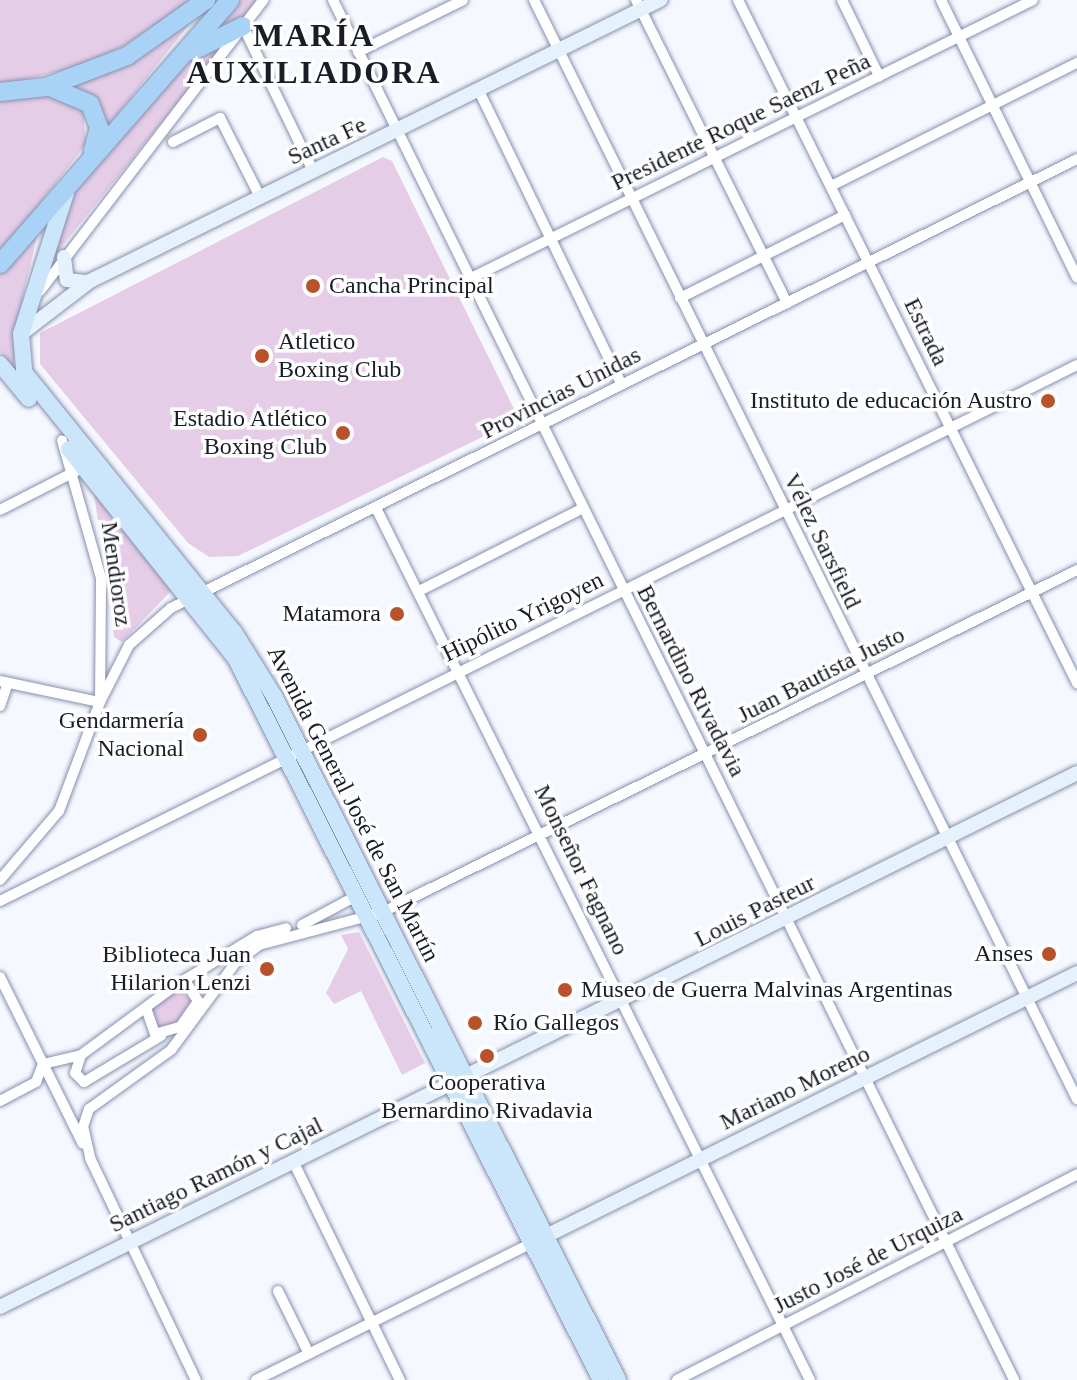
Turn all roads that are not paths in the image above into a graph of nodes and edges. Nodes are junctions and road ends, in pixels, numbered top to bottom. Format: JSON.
{"nodes":[{"id":1,"x":206,"y":0,"type":"edge"},
{"id":2,"x":230,"y":0,"type":"edge"},
{"id":3,"x":263,"y":0,"type":"edge"},
{"id":4,"x":333,"y":0,"type":"edge"},
{"id":5,"x":463,"y":0,"type":"edge"},
{"id":6,"x":534,"y":0,"type":"edge"},
{"id":7,"x":660,"y":0,"type":"edge"},
{"id":8,"x":738,"y":0,"type":"edge"},
{"id":9,"x":842,"y":0,"type":"edge"},
{"id":10,"x":941,"y":0,"type":"edge"},
{"id":11,"x":1033,"y":0,"type":"edge"},
{"id":12,"x":639,"y":5,"type":"edge"},
{"id":13,"x":243,"y":26,"type":"junction"},
{"id":14,"x":959,"y":37,"type":"junction"},
{"id":15,"x":560,"y":51,"type":"junction"},
{"id":16,"x":358,"y":52,"type":"junction"},
{"id":17,"x":1077,"y":63,"type":"edge"},
{"id":18,"x":171,"y":67,"type":"junction"},
{"id":19,"x":879,"y":76,"type":"junction"},
{"id":20,"x":46,"y":87,"type":"junction"},
{"id":21,"x":479,"y":91,"type":"junction"},
{"id":22,"x":0,"y":92,"type":"edge"},
{"id":23,"x":993,"y":106,"type":"junction"},
{"id":24,"x":796,"y":117,"type":"junction"},
{"id":25,"x":395,"y":133,"type":"junction"},
{"id":26,"x":173,"y":142,"type":"dead end"},
{"id":27,"x":714,"y":158,"type":"junction"},
{"id":28,"x":1077,"y":159,"type":"edge"},
{"id":29,"x":88,"y":161,"type":"junction"},
{"id":30,"x":313,"y":171,"type":"junction"},
{"id":31,"x":1030,"y":182,"type":"junction"},
{"id":32,"x":831,"y":186,"type":"junction"},
{"id":33,"x":66,"y":192,"type":"junction"},
{"id":34,"x":260,"y":197,"type":"junction"},
{"id":35,"x":632,"y":199,"type":"junction"},
{"id":36,"x":845,"y":215,"type":"junction"},
{"id":37,"x":550,"y":239,"type":"junction"},
{"id":38,"x":764,"y":255,"type":"junction"},
{"id":39,"x":64,"y":257,"type":"junction"},
{"id":40,"x":869,"y":262,"type":"junction"},
{"id":41,"x":0,"y":264,"type":"edge"},
{"id":42,"x":1077,"y":277,"type":"edge"},
{"id":43,"x":467,"y":280,"type":"junction"},
{"id":44,"x":90,"y":281,"type":"junction"},
{"id":45,"x":680,"y":298,"type":"junction"},
{"id":46,"x":787,"y":303,"type":"junction"},
{"id":47,"x":29,"y":305,"type":"junction"},
{"id":48,"x":21,"y":334,"type":"junction"},
{"id":49,"x":703,"y":345,"type":"junction"},
{"id":50,"x":0,"y":364,"type":"edge"},
{"id":51,"x":1077,"y":365,"type":"edge"},
{"id":52,"x":621,"y":384,"type":"junction"},
{"id":53,"x":539,"y":426,"type":"junction"},
{"id":54,"x":950,"y":426,"type":"junction"},
{"id":55,"x":80,"y":469,"type":"junction"},
{"id":56,"x":376,"y":508,"type":"junction"},
{"id":57,"x":581,"y":509,"type":"junction"},
{"id":58,"x":0,"y":510,"type":"edge"},
{"id":59,"x":785,"y":510,"type":"junction"},
{"id":60,"x":1077,"y":570,"type":"edge"},
{"id":61,"x":419,"y":591,"type":"junction"},
{"id":62,"x":624,"y":591,"type":"junction"},
{"id":63,"x":1034,"y":592,"type":"junction"},
{"id":64,"x":196,"y":595,"type":"junction"},
{"id":65,"x":106,"y":632,"type":"junction"},
{"id":66,"x":129,"y":645,"type":"junction"},
{"id":67,"x":460,"y":670,"type":"junction"},
{"id":68,"x":866,"y":675,"type":"junction"},
{"id":69,"x":4,"y":682,"type":"edge"},
{"id":70,"x":1077,"y":683,"type":"edge"},
{"id":71,"x":100,"y":702,"type":"junction"},
{"id":72,"x":0,"y":706,"type":"edge"},
{"id":73,"x":295,"y":752,"type":"junction"},
{"id":74,"x":707,"y":756,"type":"junction"},
{"id":75,"x":1077,"y":773,"type":"edge"},
{"id":76,"x":543,"y":836,"type":"junction"},
{"id":77,"x":947,"y":839,"type":"junction"},
{"id":78,"x":0,"y":880,"type":"edge"},
{"id":79,"x":356,"y":896,"type":"junction"},
{"id":80,"x":0,"y":901,"type":"edge"},
{"id":81,"x":383,"y":912,"type":"junction"},
{"id":82,"x":367,"y":918,"type":"junction"},
{"id":83,"x":787,"y":920,"type":"junction"},
{"id":84,"x":247,"y":947,"type":"junction"},
{"id":85,"x":232,"y":958,"type":"junction"},
{"id":86,"x":210,"y":966,"type":"junction"},
{"id":87,"x":1077,"y":973,"type":"edge"},
{"id":88,"x":0,"y":977,"type":"edge"},
{"id":89,"x":223,"y":981,"type":"junction"},
{"id":90,"x":176,"y":985,"type":"junction"},
{"id":91,"x":1026,"y":998,"type":"junction"},
{"id":92,"x":623,"y":1002,"type":"junction"},
{"id":93,"x":146,"y":1008,"type":"junction"},
{"id":94,"x":199,"y":1012,"type":"junction"},
{"id":95,"x":161,"y":1036,"type":"junction"},
{"id":96,"x":81,"y":1055,"type":"junction"},
{"id":97,"x":43,"y":1064,"type":"junction"},
{"id":98,"x":866,"y":1077,"type":"junction"},
{"id":99,"x":459,"y":1082,"type":"junction"},
{"id":100,"x":1077,"y":1099,"type":"edge"},
{"id":101,"x":0,"y":1101,"type":"edge"},
{"id":102,"x":701,"y":1159,"type":"junction"},
{"id":103,"x":91,"y":1161,"type":"junction"},
{"id":104,"x":293,"y":1161,"type":"junction"},
{"id":105,"x":1077,"y":1174,"type":"edge"},
{"id":106,"x":539,"y":1240,"type":"junction"},
{"id":107,"x":128,"y":1242,"type":"junction"},
{"id":108,"x":946,"y":1242,"type":"junction"},
{"id":109,"x":278,"y":1291,"type":"dead end"},
{"id":110,"x":0,"y":1307,"type":"edge"},
{"id":111,"x":372,"y":1323,"type":"junction"},
{"id":112,"x":783,"y":1327,"type":"junction"},
{"id":113,"x":309,"y":1354,"type":"junction"},
{"id":114,"x":196,"y":1380,"type":"edge"},
{"id":115,"x":256,"y":1380,"type":"edge"},
{"id":116,"x":400,"y":1380,"type":"edge"},
{"id":117,"x":601,"y":1380,"type":"edge"},
{"id":118,"x":618,"y":1380,"type":"edge"},
{"id":119,"x":677,"y":1380,"type":"edge"},
{"id":120,"x":810,"y":1380,"type":"edge"},
{"id":121,"x":1014,"y":1380,"type":"edge"}],
"edges":[{"from":1,"to":20,"type":"highway"},
{"from":2,"to":18,"type":"highway"},
{"from":3,"to":13,"type":"street"},
{"from":4,"to":16,"type":"street","name":"Bernardino Rivadavia"},
{"from":5,"to":16,"type":"street"},
{"from":6,"to":15,"type":"street","name":"Vélez Sarsfield"},
{"from":7,"to":12,"type":"street","name":"Santa Fe"},
{"from":8,"to":24,"type":"street","name":"Estrada"},
{"from":9,"to":19,"type":"street"},
{"from":10,"to":14,"type":"street"},
{"from":11,"to":14,"type":"street","name":"Presidente Roque Saenz Peña"},
{"from":12,"to":15,"type":"street","name":"Santa Fe"},
{"from":12,"to":27,"type":"street"},
{"from":13,"to":18,"type":"highway"},
{"from":13,"to":30,"type":"street"},
{"from":13,"to":39,"type":"street"},
{"from":14,"to":19,"type":"street","name":"Presidente Roque Saenz Peña"},
{"from":14,"to":23,"type":"street"},
{"from":15,"to":21,"type":"street","name":"Santa Fe"},
{"from":15,"to":35,"type":"street","name":"Vélez Sarsfield"},
{"from":16,"to":25,"type":"street","name":"Bernardino Rivadavia"},
{"from":17,"to":23,"type":"street"},
{"from":18,"to":29,"type":"highway"},
{"from":19,"to":24,"type":"street","name":"Presidente Roque Saenz Peña"},
{"from":20,"to":22,"type":"highway"},
{"from":20,"to":29,"type":"highway"},
{"from":21,"to":25,"type":"street","name":"Santa Fe"},
{"from":21,"to":37,"type":"street"},
{"from":23,"to":31,"type":"street"},
{"from":23,"to":32,"type":"street"},
{"from":24,"to":27,"type":"street","name":"Presidente Roque Saenz Peña"},
{"from":24,"to":32,"type":"street","name":"Estrada"},
{"from":25,"to":30,"type":"street","name":"Santa Fe"},
{"from":25,"to":43,"type":"street","name":"Bernardino Rivadavia"},
{"from":26,"to":34,"type":"street"},
{"from":27,"to":35,"type":"street","name":"Presidente Roque Saenz Peña"},
{"from":27,"to":38,"type":"street"},
{"from":28,"to":31,"type":"street","name":"Provincias Unidas"},
{"from":29,"to":33,"type":"highway"},
{"from":30,"to":34,"type":"street","name":"Santa Fe"},
{"from":31,"to":40,"type":"street","name":"Provincias Unidas"},
{"from":31,"to":42,"type":"street"},
{"from":32,"to":36,"type":"street","name":"Estrada"},
{"from":33,"to":41,"type":"highway"},
{"from":33,"to":47,"type":"main road","name":"Avenida General José de San Martín"},
{"from":34,"to":44,"type":"street","name":"Santa Fe"},
{"from":35,"to":37,"type":"street","name":"Presidente Roque Saenz Peña"},
{"from":35,"to":45,"type":"street","name":"Vélez Sarsfield"},
{"from":36,"to":38,"type":"street"},
{"from":36,"to":40,"type":"street","name":"Estrada"},
{"from":37,"to":43,"type":"street","name":"Presidente Roque Saenz Peña"},
{"from":37,"to":52,"type":"street"},
{"from":38,"to":45,"type":"street"},
{"from":38,"to":46,"type":"street"},
{"from":39,"to":44,"type":"street"},
{"from":39,"to":47,"type":"street"},
{"from":40,"to":46,"type":"street","name":"Provincias Unidas"},
{"from":40,"to":54,"type":"street","name":"Estrada"},
{"from":43,"to":53,"type":"street","name":"Bernardino Rivadavia"},
{"from":44,"to":48,"type":"street","name":"Santa Fe"},
{"from":45,"to":49,"type":"street","name":"Vélez Sarsfield"},
{"from":46,"to":49,"type":"street","name":"Provincias Unidas"},
{"from":47,"to":48,"type":"main road","name":"Avenida General José de San Martín"},
{"from":48,"to":64,"type":"main road","name":"Avenida General José de San Martín"},
{"from":49,"to":52,"type":"street","name":"Provincias Unidas"},
{"from":49,"to":59,"type":"street","name":"Vélez Sarsfield"},
{"from":50,"to":55,"type":"main road","name":"Avenida General José de San Martín"},
{"from":51,"to":54,"type":"street","name":"Hipólito Yrigoyen"},
{"from":52,"to":53,"type":"street","name":"Provincias Unidas"},
{"from":53,"to":56,"type":"street","name":"Provincias Unidas"},
{"from":53,"to":57,"type":"street","name":"Bernardino Rivadavia"},
{"from":54,"to":59,"type":"street","name":"Hipólito Yrigoyen"},
{"from":54,"to":63,"type":"street","name":"Estrada"},
{"from":55,"to":58,"type":"street"},
{"from":55,"to":64,"type":"main road","name":"Avenida General José de San Martín"},
{"from":55,"to":65,"type":"street","name":"Mendioroz"},
{"from":56,"to":61,"type":"street","name":"Monseñor Fagnano"},
{"from":56,"to":64,"type":"street","name":"Provincias Unidas"},
{"from":57,"to":61,"type":"street"},
{"from":57,"to":62,"type":"street","name":"Bernardino Rivadavia"},
{"from":59,"to":62,"type":"street","name":"Hipólito Yrigoyen"},
{"from":59,"to":68,"type":"street","name":"Vélez Sarsfield"},
{"from":60,"to":63,"type":"street","name":"Juan Bautista Justo"},
{"from":61,"to":67,"type":"street","name":"Monseñor Fagnano"},
{"from":62,"to":67,"type":"street","name":"Hipólito Yrigoyen"},
{"from":62,"to":74,"type":"street","name":"Bernardino Rivadavia"},
{"from":63,"to":68,"type":"street","name":"Juan Bautista Justo"},
{"from":63,"to":70,"type":"street","name":"Estrada"},
{"from":64,"to":66,"type":"street","name":"Provincias Unidas"},
{"from":64,"to":73,"type":"main road","name":"Avenida General José de San Martín"},
{"from":65,"to":66,"type":"street"},
{"from":65,"to":71,"type":"street","name":"Mendioroz"},
{"from":66,"to":71,"type":"street","name":"Provincias Unidas"},
{"from":67,"to":73,"type":"street","name":"Hipólito Yrigoyen"},
{"from":67,"to":76,"type":"street","name":"Monseñor Fagnano"},
{"from":68,"to":74,"type":"street","name":"Juan Bautista Justo"},
{"from":68,"to":77,"type":"street","name":"Vélez Sarsfield"},
{"from":69,"to":71,"type":"street"},
{"from":69,"to":72,"type":"street"},
{"from":71,"to":78,"type":"street","name":"Mendioroz"},
{"from":73,"to":79,"type":"main road","name":"Avenida General José de San Martín"},
{"from":73,"to":80,"type":"street","name":"Hipólito Yrigoyen"},
{"from":73,"to":81,"type":"main road","name":"Avenida General José de San Martín"},
{"from":74,"to":76,"type":"street","name":"Juan Bautista Justo"},
{"from":74,"to":83,"type":"street","name":"Bernardino Rivadavia"},
{"from":75,"to":77,"type":"street","name":"Louis Pasteur"},
{"from":76,"to":81,"type":"street","name":"Juan Bautista Justo"},
{"from":76,"to":92,"type":"street","name":"Monseñor Fagnano"},
{"from":77,"to":83,"type":"street","name":"Louis Pasteur"},
{"from":77,"to":91,"type":"street","name":"Vélez Sarsfield"},
{"from":79,"to":82,"type":"main road","name":"Avenida General José de San Martín"},
{"from":79,"to":84,"type":"street"},
{"from":81,"to":82,"type":"street","name":"Juan Bautista Justo"},
{"from":81,"to":99,"type":"main road","name":"Avenida General José de San Martín"},
{"from":82,"to":84,"type":"street","name":"Juan Bautista Justo"},
{"from":82,"to":99,"type":"main road","name":"Avenida General José de San Martín"},
{"from":83,"to":92,"type":"street","name":"Louis Pasteur"},
{"from":83,"to":98,"type":"street","name":"Bernardino Rivadavia"},
{"from":84,"to":85,"type":"street"},
{"from":85,"to":86,"type":"street"},
{"from":85,"to":89,"type":"street"},
{"from":86,"to":89,"type":"street"},
{"from":86,"to":90,"type":"street"},
{"from":87,"to":91,"type":"street","name":"Mariano Moreno"},
{"from":88,"to":97,"type":"street"},
{"from":89,"to":94,"type":"street"},
{"from":90,"to":93,"type":"street"},
{"from":90,"to":94,"type":"street"},
{"from":91,"to":98,"type":"street","name":"Mariano Moreno"},
{"from":91,"to":100,"type":"street","name":"Vélez Sarsfield"},
{"from":92,"to":99,"type":"street","name":"Louis Pasteur"},
{"from":92,"to":102,"type":"street","name":"Monseñor Fagnano"},
{"from":93,"to":95,"type":"street"},
{"from":93,"to":96,"type":"street"},
{"from":94,"to":95,"type":"street"},
{"from":94,"to":103,"type":"street"},
{"from":95,"to":96,"type":"street"},
{"from":96,"to":97,"type":"street"},
{"from":97,"to":101,"type":"street"},
{"from":97,"to":103,"type":"street"},
{"from":98,"to":102,"type":"street","name":"Mariano Moreno"},
{"from":98,"to":108,"type":"street","name":"Bernardino Rivadavia"},
{"from":99,"to":104,"type":"street","name":"Santiago Ramón y Cajal"},
{"from":99,"to":106,"type":"main road","name":"Avenida General José de San Martín"},
{"from":102,"to":106,"type":"street","name":"Mariano Moreno"},
{"from":102,"to":112,"type":"street","name":"Monseñor Fagnano"},
{"from":103,"to":107,"type":"street"},
{"from":104,"to":107,"type":"street","name":"Santiago Ramón y Cajal"},
{"from":104,"to":111,"type":"street"},
{"from":105,"to":108,"type":"street","name":"Justo José de Urquiza"},
{"from":106,"to":111,"type":"street"},
{"from":106,"to":117,"type":"main road","name":"Avenida General José de San Martín"},
{"from":106,"to":118,"type":"main road","name":"Avenida General José de San Martín"},
{"from":107,"to":110,"type":"street","name":"Santiago Ramón y Cajal"},
{"from":107,"to":114,"type":"street"},
{"from":108,"to":112,"type":"street","name":"Justo José de Urquiza"},
{"from":108,"to":121,"type":"street","name":"Bernardino Rivadavia"},
{"from":109,"to":113,"type":"street"},
{"from":111,"to":113,"type":"street"},
{"from":111,"to":116,"type":"street"},
{"from":112,"to":119,"type":"street","name":"Justo José de Urquiza"},
{"from":112,"to":120,"type":"street","name":"Monseñor Fagnano"},
{"from":113,"to":115,"type":"street"}]}
